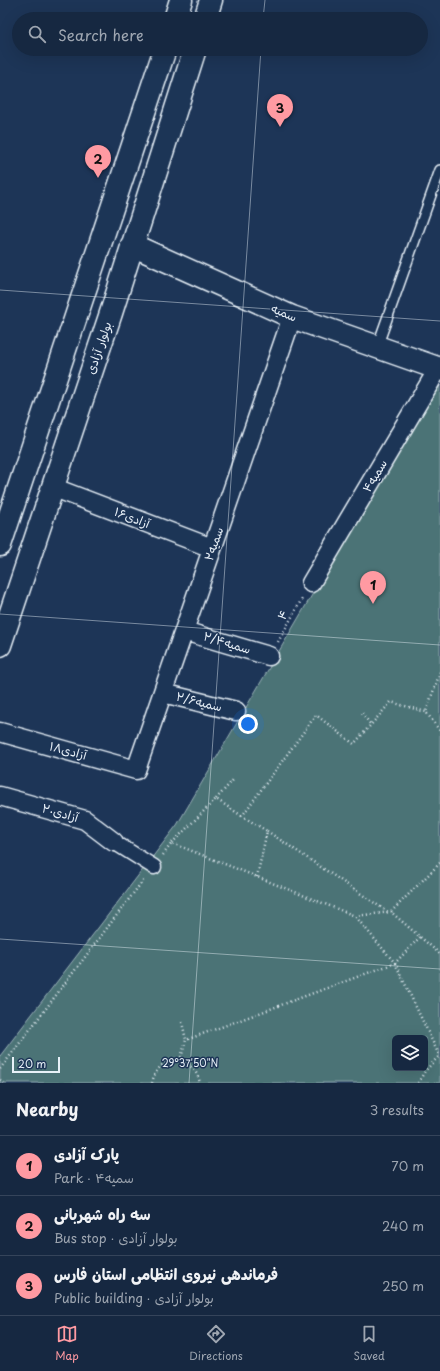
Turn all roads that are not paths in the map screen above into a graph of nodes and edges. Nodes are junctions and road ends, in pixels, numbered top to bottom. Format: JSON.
{"nodes":[{"id":1,"x":181,"y":0,"type":"edge"},
{"id":2,"x":211,"y":0,"type":"edge"},
{"id":3,"x":177,"y":12,"type":"edge"},
{"id":4,"x":207,"y":12,"type":"edge"},
{"id":5,"x":163,"y":56,"type":"edge"},
{"id":6,"x":193,"y":56,"type":"edge"},
{"id":7,"x":440,"y":170,"type":"edge"},
{"id":8,"x":132,"y":245,"type":"junction"},
{"id":9,"x":292,"y":318,"type":"junction"},
{"id":10,"x":377,"y":347,"type":"junction"},
{"id":11,"x":439,"y":369,"type":"edge"},
{"id":12,"x":32,"y":447,"type":"junction"},
{"id":13,"x":62,"y":458,"type":"junction"},
{"id":14,"x":52,"y":487,"type":"junction"},
{"id":15,"x":0,"y":545,"type":"edge"},
{"id":16,"x":212,"y":548,"type":"junction"},
{"id":17,"x":311,"y":583,"type":"road end"},
{"id":18,"x":184,"y":630,"type":"junction"},
{"id":19,"x":0,"y":645,"type":"edge"},
{"id":20,"x":269,"y":656,"type":"road end"},
{"id":21,"x":163,"y":693,"type":"junction"},
{"id":22,"x":236,"y":711,"type":"dead end"},
{"id":23,"x":0,"y":732,"type":"edge"},
{"id":24,"x":136,"y":770,"type":"joint"},
{"id":25,"x":0,"y":796,"type":"edge"},
{"id":26,"x":114,"y":842,"type":"joint"},
{"id":27,"x":154,"y":867,"type":"road end"}],
"edges":[{"from":1,"to":3,"type":"main road"},
{"from":2,"to":4,"type":"main road"},
{"from":5,"to":12,"type":"main road"},
{"from":6,"to":8,"type":"main road","name":"بولوار آزادی"},
{"from":7,"to":10,"type":"lane"},
{"from":8,"to":9,"type":"main road","name":"سمیه"},
{"from":8,"to":13,"type":"main road","name":"بولوار آزادی"},
{"from":9,"to":10,"type":"main road","name":"سمیه"},
{"from":9,"to":16,"type":"street","name":"۲سمیه"},
{"from":10,"to":11,"type":"main road","name":"سمیه"},
{"from":11,"to":17,"type":"street","name":"سمیه۴"},
{"from":12,"to":13,"type":"main road"},
{"from":12,"to":15,"type":"main road"},
{"from":13,"to":14,"type":"main road","name":"بولوار آزادی"},
{"from":14,"to":16,"type":"street","name":"آزادی۱۶"},
{"from":14,"to":19,"type":"main road","name":"بولوار آزادی"},
{"from":16,"to":18,"type":"street","name":"۲سمیه"},
{"from":18,"to":20,"type":"street","name":"سمیه۲/۴"},
{"from":18,"to":21,"type":"street","name":"۲سمیه"},
{"from":21,"to":22,"type":"street","name":"سمیه۲/۶"},
{"from":21,"to":24,"type":"street","name":"۲سمیه"},
{"from":23,"to":24,"type":"street","name":"آزادی۱۸"},
{"from":25,"to":26,"type":"street","name":"آزادی۲۰"},
{"from":26,"to":27,"type":"street"}]}
